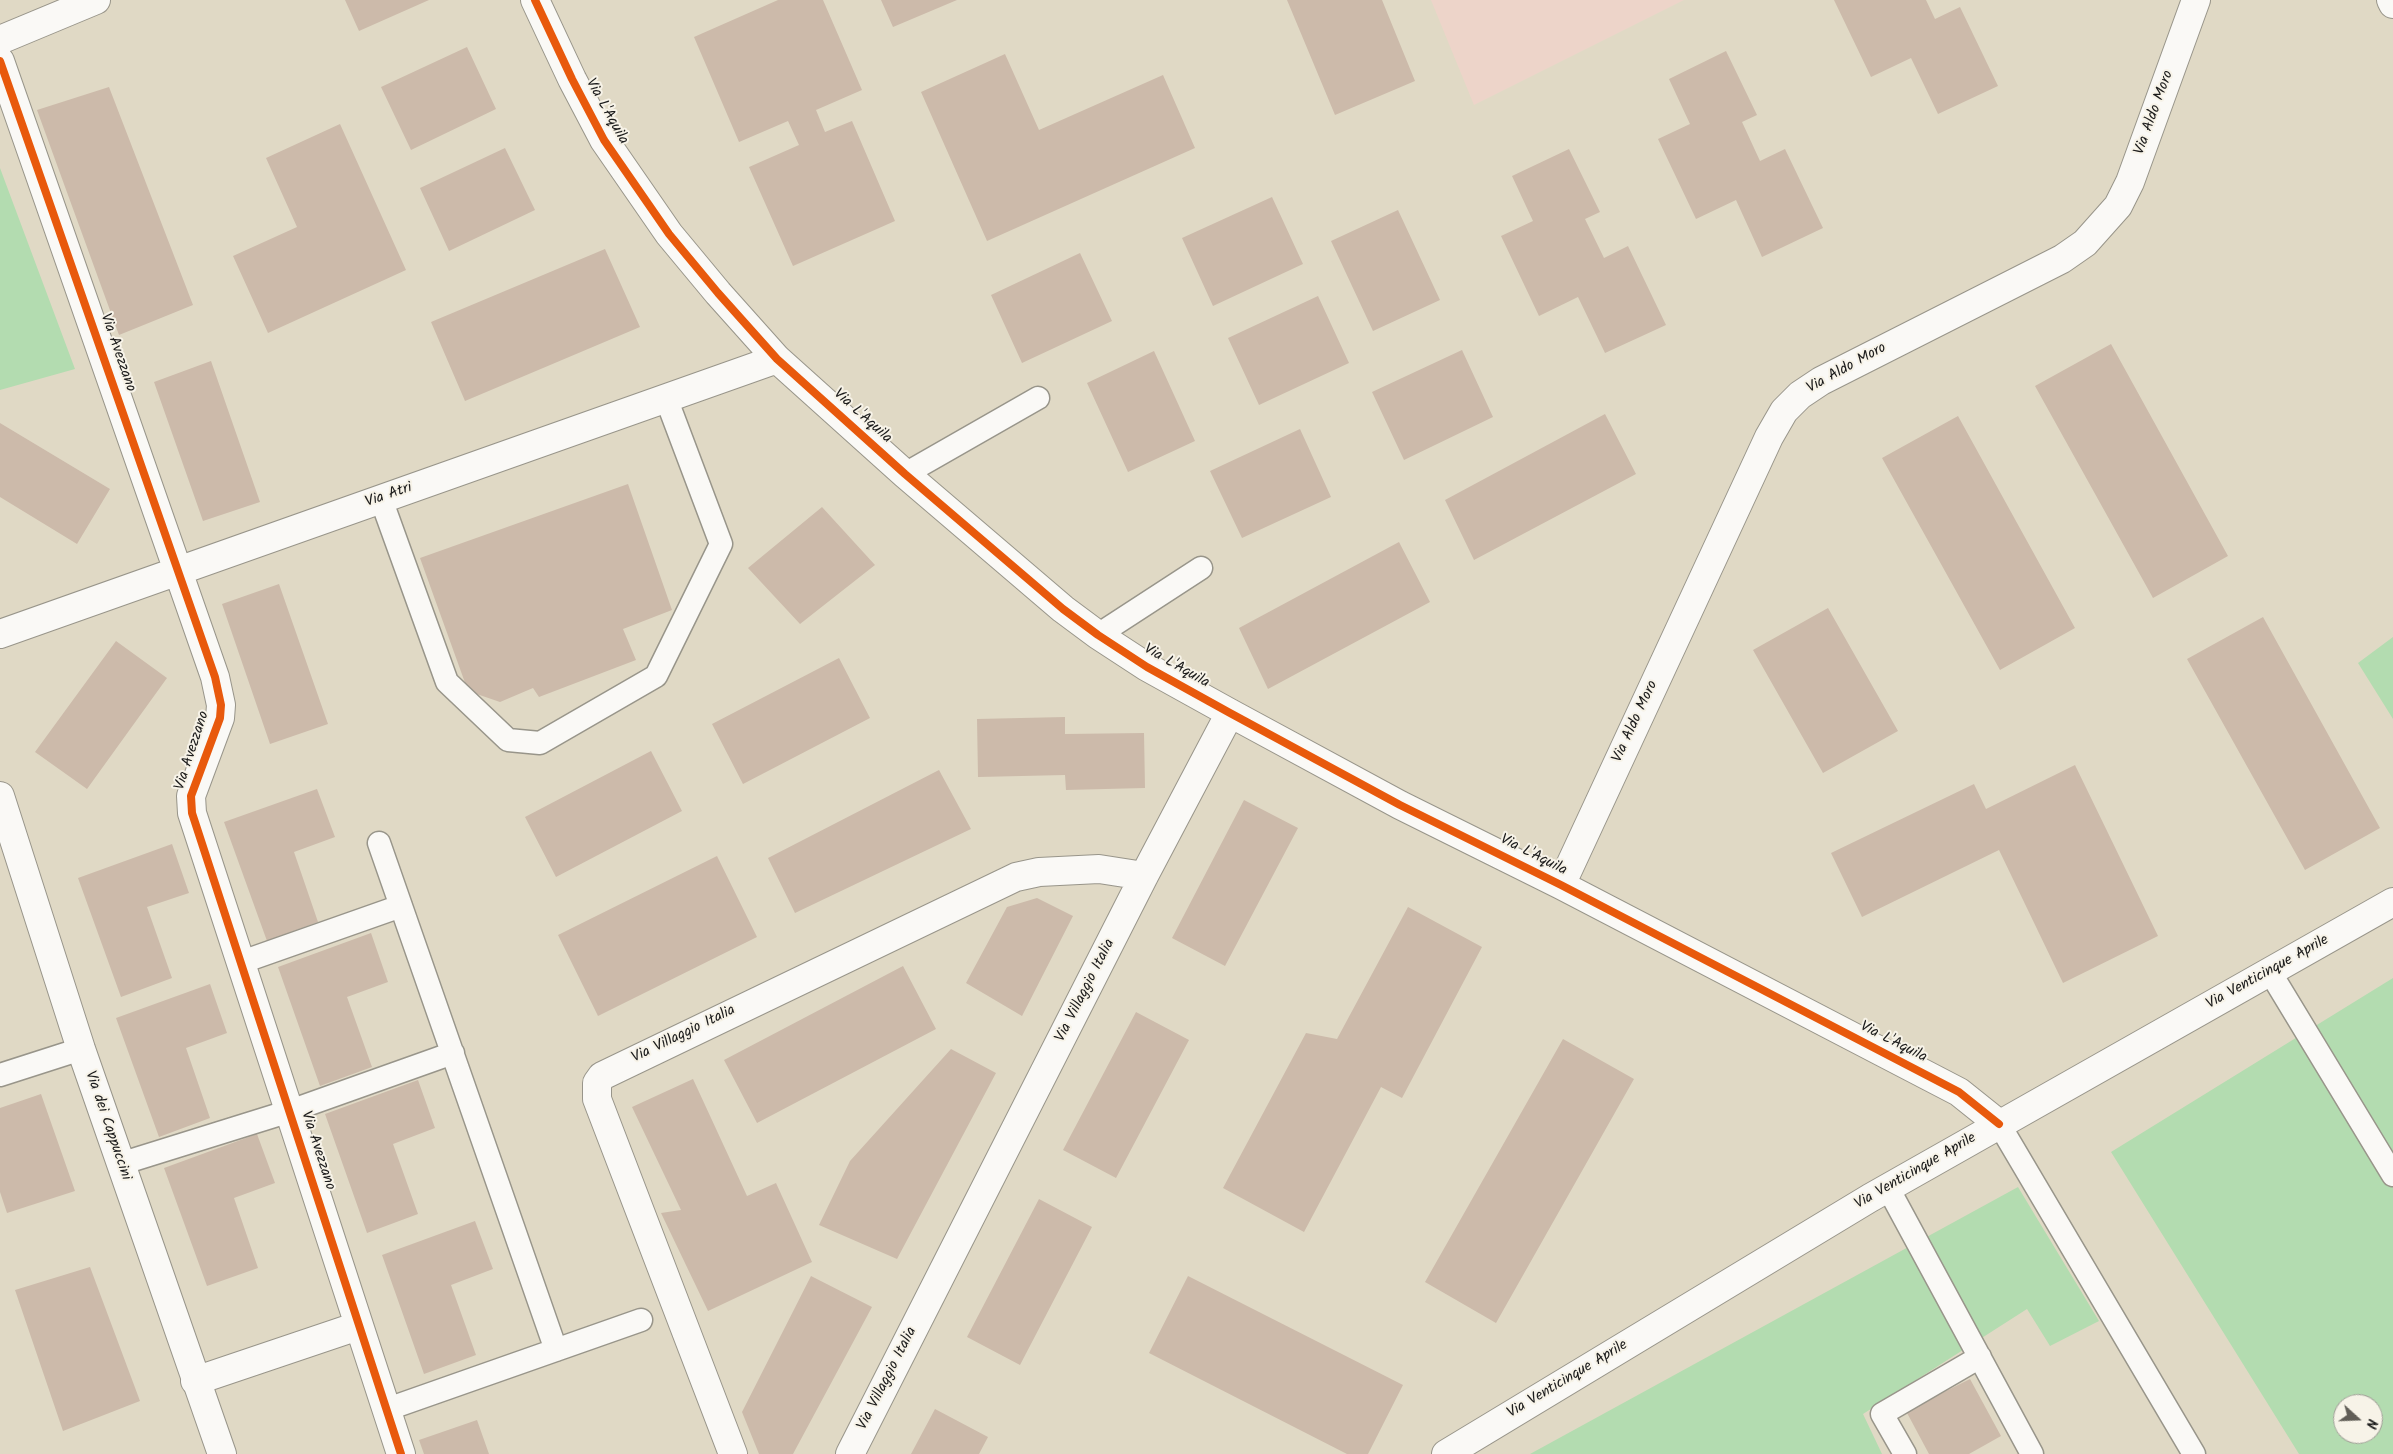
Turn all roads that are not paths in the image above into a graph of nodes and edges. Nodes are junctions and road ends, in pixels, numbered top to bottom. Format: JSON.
{"nodes":[{"id":1,"x":96,"y":0,"type":"edge"},
{"id":2,"x":536,"y":0,"type":"edge"},
{"id":3,"x":2196,"y":0,"type":"edge"},
{"id":4,"x":2391,"y":0,"type":"edge"},
{"id":5,"x":2393,"y":4,"type":"edge"},
{"id":6,"x":0,"y":40,"type":"edge"},
{"id":7,"x":0,"y":61,"type":"edge"},
{"id":8,"x":777,"y":359,"type":"junction"},
{"id":9,"x":666,"y":398,"type":"junction"},
{"id":10,"x":1038,"y":398,"type":"dead end"},
{"id":11,"x":905,"y":474,"type":"junction"},
{"id":12,"x":382,"y":499,"type":"junction"},
{"id":13,"x":1201,"y":568,"type":"dead end"},
{"id":14,"x":178,"y":571,"type":"junction"},
{"id":15,"x":0,"y":634,"type":"edge"},
{"id":16,"x":1098,"y":635,"type":"junction"},
{"id":17,"x":1230,"y":713,"type":"junction"},
{"id":18,"x":0,"y":796,"type":"edge"},
{"id":19,"x":379,"y":843,"type":"dead end"},
{"id":20,"x":1144,"y":876,"type":"junction"},
{"id":21,"x":1561,"y":885,"type":"junction"},
{"id":22,"x":2393,"y":902,"type":"edge"},
{"id":23,"x":401,"y":906,"type":"junction"},
{"id":24,"x":242,"y":962,"type":"junction"},
{"id":25,"x":2270,"y":972,"type":"junction"},
{"id":26,"x":81,"y":1049,"type":"junction"},
{"id":27,"x":452,"y":1054,"type":"junction"},
{"id":28,"x":0,"y":1075,"type":"edge"},
{"id":29,"x":290,"y":1111,"type":"junction"},
{"id":30,"x":1999,"y":1124,"type":"junction"},
{"id":31,"x":120,"y":1164,"type":"junction"},
{"id":32,"x":2393,"y":1175,"type":"edge"},
{"id":33,"x":1888,"y":1188,"type":"junction"},
{"id":34,"x":640,"y":1320,"type":"dead end"},
{"id":35,"x":358,"y":1326,"type":"junction"},
{"id":36,"x":556,"y":1350,"type":"junction"},
{"id":37,"x":1980,"y":1358,"type":"junction"},
{"id":38,"x":195,"y":1381,"type":"junction"},
{"id":39,"x":385,"y":1410,"type":"junction"},
{"id":40,"x":222,"y":1454,"type":"edge"},
{"id":41,"x":401,"y":1454,"type":"edge"},
{"id":42,"x":733,"y":1454,"type":"edge"},
{"id":43,"x":850,"y":1454,"type":"edge"},
{"id":44,"x":1446,"y":1454,"type":"edge"},
{"id":45,"x":1905,"y":1454,"type":"edge"},
{"id":46,"x":2032,"y":1454,"type":"edge"},
{"id":47,"x":2194,"y":1454,"type":"edge"}],
"edges":[{"from":1,"to":6,"type":"street"},
{"from":2,"to":8,"type":"street","name":"Via L'Aquila"},
{"from":3,"to":21,"type":"street","name":"Via Aldo Moro"},
{"from":4,"to":5,"type":"street"},
{"from":7,"to":14,"type":"street","name":"Via Avezzano"},
{"from":8,"to":9,"type":"street","name":"Via Atri"},
{"from":8,"to":11,"type":"street","name":"Via L'Aquila"},
{"from":9,"to":12,"type":"street","name":"Via Atri"},
{"from":9,"to":12,"type":"lane"},
{"from":10,"to":11,"type":"lane"},
{"from":11,"to":16,"type":"street","name":"Via L'Aquila"},
{"from":12,"to":14,"type":"street","name":"Via Atri"},
{"from":13,"to":16,"type":"lane"},
{"from":14,"to":15,"type":"street","name":"Via Atri"},
{"from":14,"to":24,"type":"street","name":"Via Avezzano"},
{"from":16,"to":17,"type":"street","name":"Via L'Aquila"},
{"from":17,"to":20,"type":"street","name":"Via Villaggio Italia"},
{"from":17,"to":21,"type":"street","name":"Via L'Aquila"},
{"from":18,"to":26,"type":"street","name":"Via dei Cappuccini"},
{"from":19,"to":23,"type":"lane"},
{"from":20,"to":42,"type":"street","name":"Via Villaggio Italia"},
{"from":20,"to":43,"type":"street","name":"Via Villaggio Italia"},
{"from":21,"to":30,"type":"street","name":"Via L'Aquila"},
{"from":22,"to":25,"type":"street","name":"Via Venticinque Aprile"},
{"from":23,"to":24,"type":"lane"},
{"from":23,"to":27,"type":"lane"},
{"from":24,"to":29,"type":"street","name":"Via Avezzano"},
{"from":25,"to":30,"type":"street","name":"Via Venticinque Aprile"},
{"from":25,"to":32,"type":"lane"},
{"from":26,"to":28,"type":"lane"},
{"from":26,"to":31,"type":"street","name":"Via dei Cappuccini"},
{"from":27,"to":29,"type":"lane"},
{"from":27,"to":36,"type":"lane"},
{"from":29,"to":31,"type":"lane"},
{"from":29,"to":35,"type":"street","name":"Via Avezzano"},
{"from":30,"to":33,"type":"street","name":"Via Venticinque Aprile"},
{"from":30,"to":47,"type":"lane"},
{"from":31,"to":38,"type":"street","name":"Via dei Cappuccini"},
{"from":33,"to":37,"type":"lane"},
{"from":33,"to":44,"type":"street","name":"Via Venticinque Aprile"},
{"from":34,"to":36,"type":"lane"},
{"from":35,"to":38,"type":"street"},
{"from":35,"to":39,"type":"street","name":"Via Avezzano"},
{"from":36,"to":39,"type":"lane"},
{"from":37,"to":45,"type":"lane"},
{"from":37,"to":46,"type":"lane"},
{"from":38,"to":40,"type":"street","name":"Via dei Cappuccini"},
{"from":39,"to":41,"type":"street","name":"Via Avezzano"}]}
